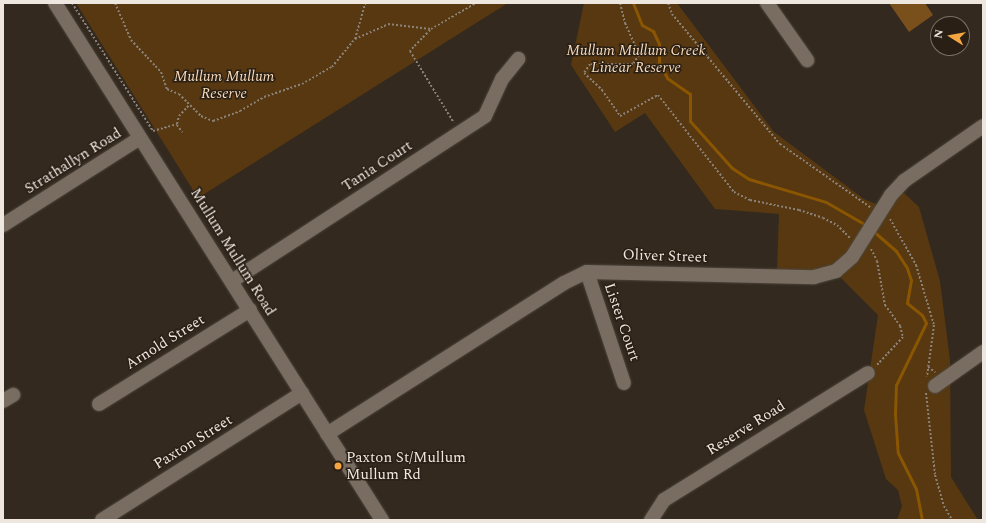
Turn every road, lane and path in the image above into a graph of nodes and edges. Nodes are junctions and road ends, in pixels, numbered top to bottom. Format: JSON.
{"nodes":[{"id":1,"x":55,"y":3,"type":"edge"},
{"id":2,"x":72,"y":3,"type":"edge"},
{"id":3,"x":115,"y":3,"type":"edge"},
{"id":4,"x":365,"y":3,"type":"edge"},
{"id":5,"x":476,"y":3,"type":"edge"},
{"id":6,"x":620,"y":3,"type":"edge"},
{"id":7,"x":767,"y":3,"type":"edge"},
{"id":8,"x":431,"y":29,"type":"junction"},
{"id":9,"x":355,"y":39,"type":"junction"},
{"id":10,"x":518,"y":59,"type":"dead end"},
{"id":11,"x":807,"y":60,"type":"dead end"},
{"id":12,"x":190,"y":104,"type":"junction"},
{"id":13,"x":177,"y":124,"type":"junction"},
{"id":14,"x":983,"y":126,"type":"edge"},
{"id":15,"x":182,"y":132,"type":"dead end"},
{"id":16,"x":460,"y":132,"type":"junction"},
{"id":17,"x":140,"y":138,"type":"junction"},
{"id":18,"x":3,"y":225,"type":"edge"},
{"id":19,"x":865,"y":234,"type":"junction"},
{"id":20,"x":587,"y":272,"type":"junction"},
{"id":21,"x":232,"y":281,"type":"junction"},
{"id":22,"x":250,"y":310,"type":"junction"},
{"id":23,"x":983,"y":352,"type":"edge"},
{"id":24,"x":868,"y":373,"type":"joint"},
{"id":25,"x":624,"y":383,"type":"dead end"},
{"id":26,"x":935,"y":386,"type":"dead end"},
{"id":27,"x":302,"y":393,"type":"junction"},
{"id":28,"x":99,"y":404,"type":"dead end"},
{"id":29,"x":327,"y":434,"type":"junction"},
{"id":30,"x":102,"y":520,"type":"edge"},
{"id":31,"x":382,"y":520,"type":"edge"},
{"id":32,"x":651,"y":520,"type":"edge"}],
"edges":[{"from":1,"to":17,"type":"street","name":"Mullum Mullum Road"},
{"from":2,"to":13,"type":"path"},
{"from":3,"to":12,"type":"path"},
{"from":4,"to":9,"type":"path"},
{"from":5,"to":8,"type":"path"},
{"from":6,"to":19,"type":"path"},
{"from":7,"to":11,"type":"street"},
{"from":8,"to":9,"type":"path"},
{"from":8,"to":16,"type":"path"},
{"from":9,"to":12,"type":"path"},
{"from":10,"to":16,"type":"street","name":"Tania Court"},
{"from":12,"to":13,"type":"path"},
{"from":13,"to":15,"type":"path"},
{"from":14,"to":19,"type":"street","name":"Oliver Street"},
{"from":16,"to":21,"type":"street","name":"Tania Court"},
{"from":17,"to":18,"type":"street","name":"Strathallyn Road"},
{"from":17,"to":21,"type":"street","name":"Mullum Mullum Road"},
{"from":19,"to":20,"type":"street","name":"Oliver Street"},
{"from":19,"to":24,"type":"path"},
{"from":20,"to":25,"type":"street","name":"Lister Court"},
{"from":20,"to":29,"type":"street","name":"Oliver Street"},
{"from":21,"to":22,"type":"street","name":"Mullum Mullum Road"},
{"from":22,"to":27,"type":"street","name":"Mullum Mullum Road"},
{"from":22,"to":28,"type":"street","name":"Arnold Street"},
{"from":23,"to":26,"type":"street"},
{"from":24,"to":32,"type":"street","name":"Reserve Road"},
{"from":27,"to":29,"type":"street","name":"Mullum Mullum Road"},
{"from":27,"to":30,"type":"street","name":"Paxton Street"},
{"from":29,"to":31,"type":"street","name":"Mullum Mullum Road"}]}
